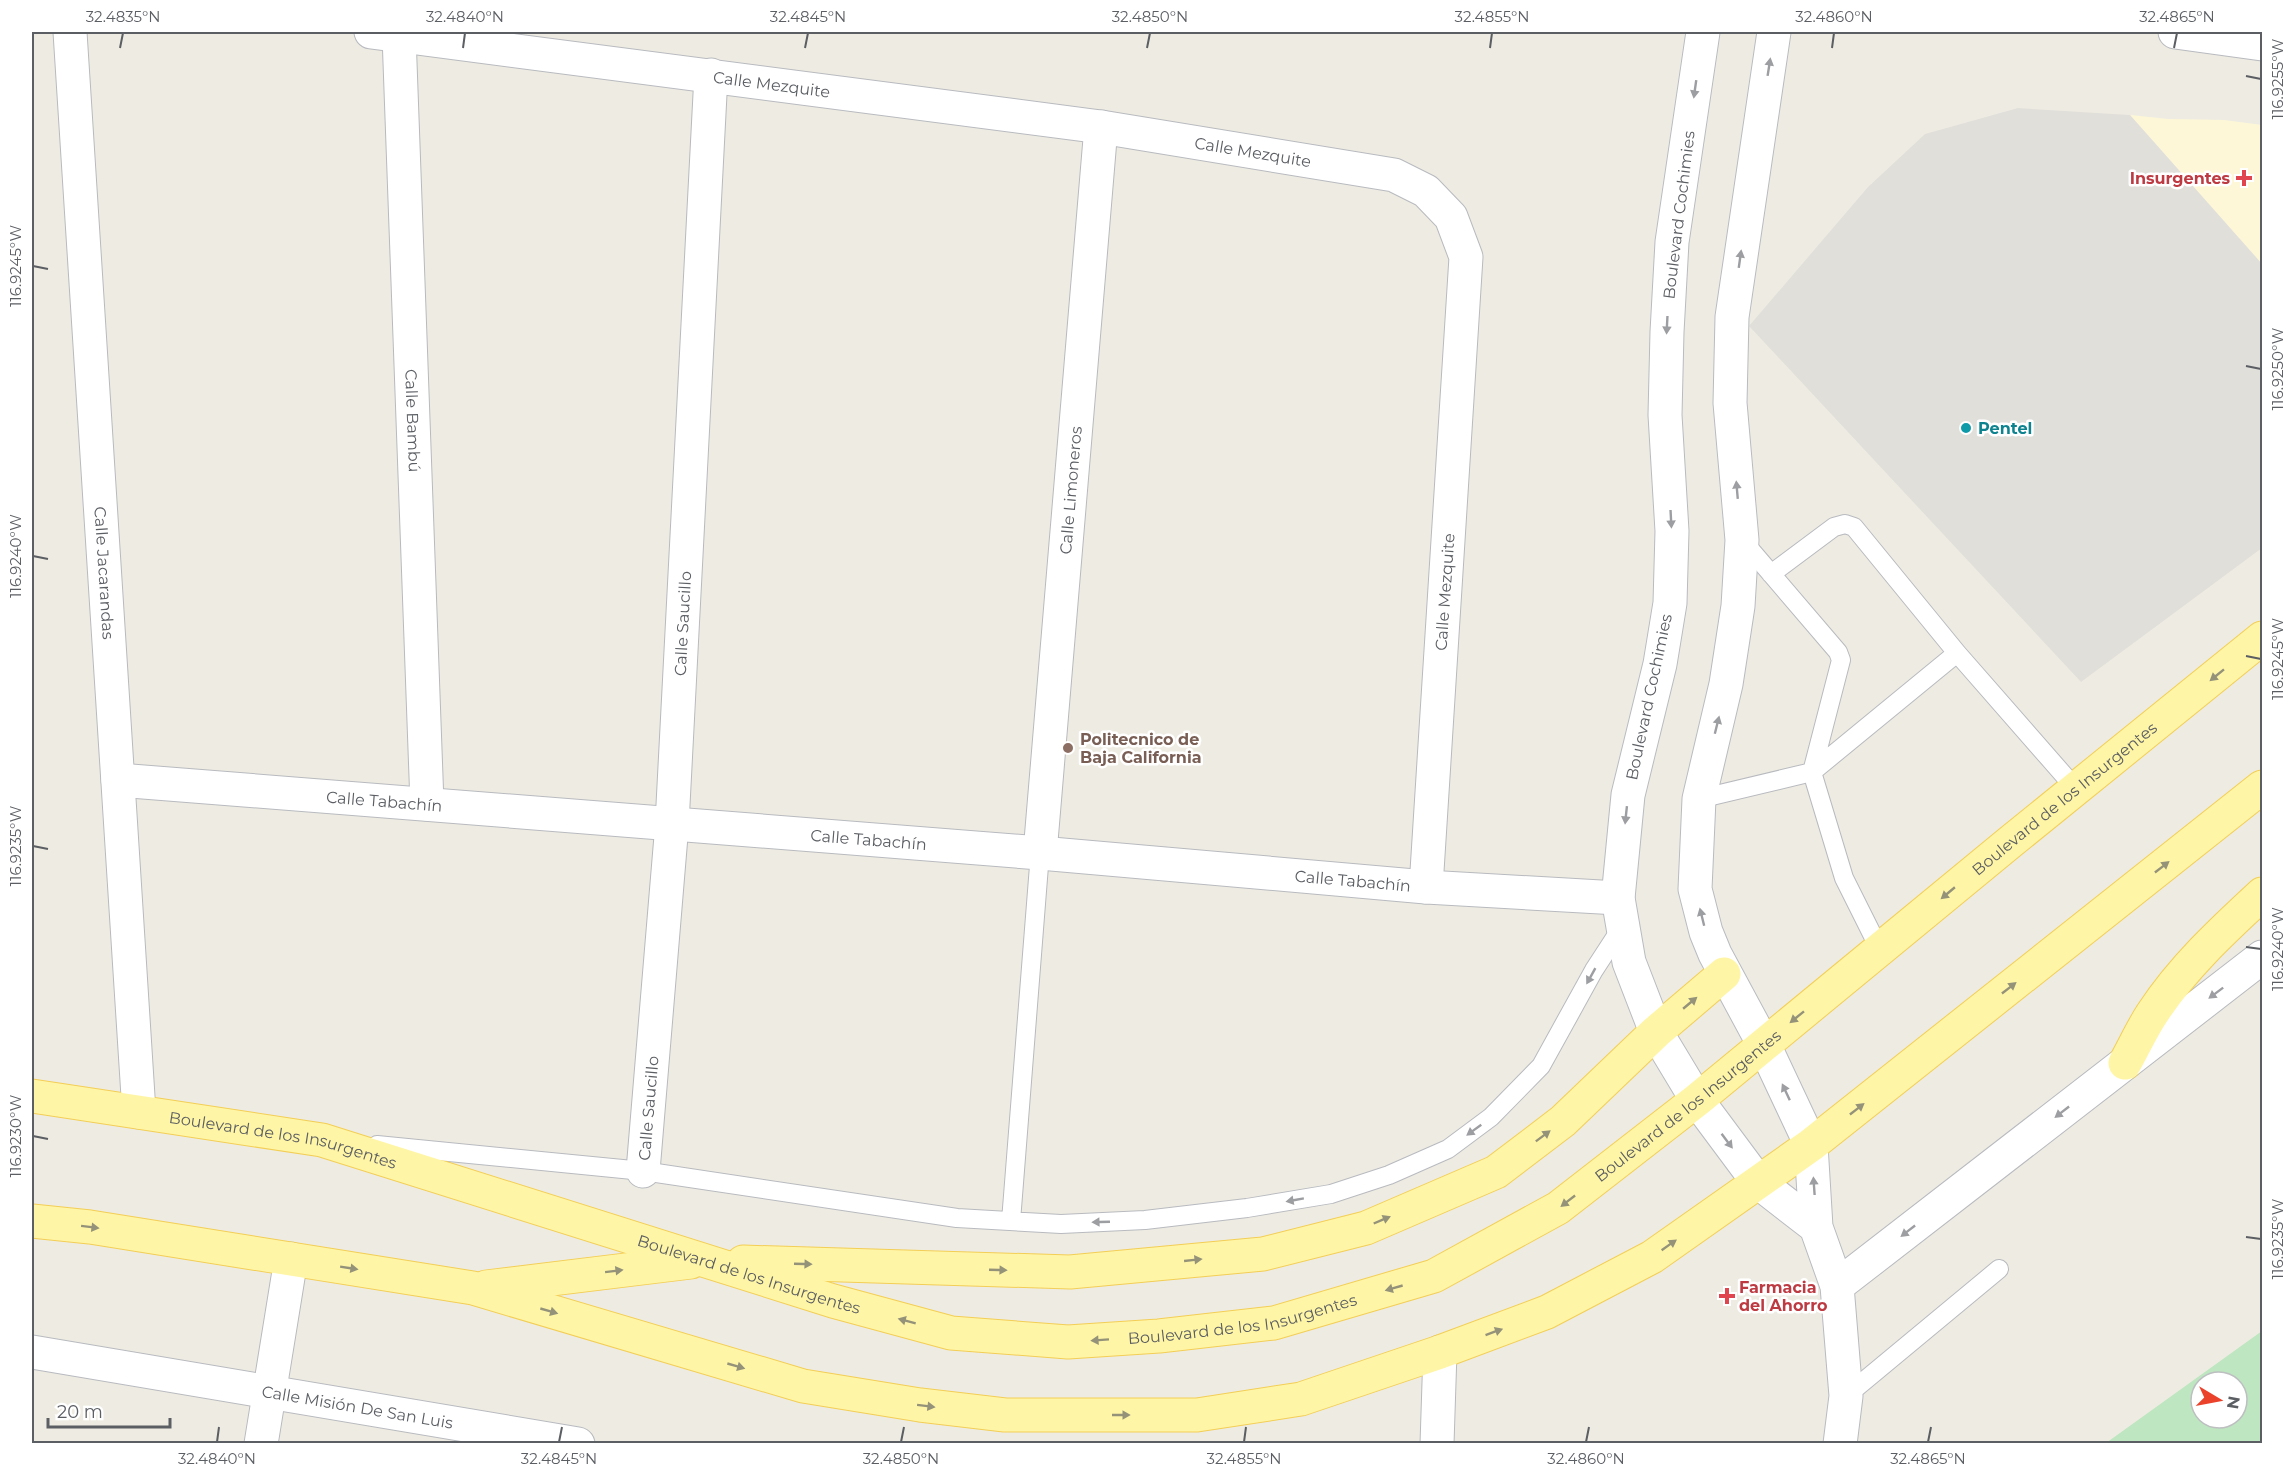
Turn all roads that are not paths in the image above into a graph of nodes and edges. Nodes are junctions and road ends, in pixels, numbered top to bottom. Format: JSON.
{"nodes":[{"id":1,"x":70,"y":32,"type":"edge"},
{"id":2,"x":1703,"y":32,"type":"edge"},
{"id":3,"x":1774,"y":32,"type":"edge"},
{"id":4,"x":2175,"y":32,"type":"edge"},
{"id":5,"x":385,"y":33,"type":"edge"},
{"id":6,"x":2262,"y":44,"type":"edge"},
{"id":7,"x":711,"y":75,"type":"junction"},
{"id":8,"x":1101,"y":127,"type":"junction"},
{"id":9,"x":1742,"y":540,"type":"junction"},
{"id":10,"x":1771,"y":574,"type":"junction"},
{"id":11,"x":2262,"y":638,"type":"edge"},
{"id":12,"x":1957,"y":653,"type":"junction"},
{"id":13,"x":1812,"y":772,"type":"junction"},
{"id":14,"x":118,"y":780,"type":"junction"},
{"id":15,"x":2262,"y":787,"type":"edge"},
{"id":16,"x":2076,"y":789,"type":"junction"},
{"id":17,"x":1699,"y":799,"type":"junction"},
{"id":18,"x":427,"y":804,"type":"junction"},
{"id":19,"x":672,"y":824,"type":"junction"},
{"id":20,"x":1040,"y":853,"type":"junction"},
{"id":21,"x":1426,"y":887,"type":"junction"},
{"id":22,"x":2262,"y":894,"type":"edge"},
{"id":23,"x":1620,"y":912,"type":"junction"},
{"id":24,"x":1880,"y":950,"type":"junction"},
{"id":25,"x":2262,"y":957,"type":"edge"},
{"id":26,"x":1724,"y":974,"type":"junction"},
{"id":27,"x":1656,"y":1032,"type":"junction"},
{"id":28,"x":1764,"y":1045,"type":"junction"},
{"id":29,"x":2125,"y":1063,"type":"junction"},
{"id":30,"x":32,"y":1096,"type":"edge"},
{"id":31,"x":1697,"y":1100,"type":"junction"},
{"id":32,"x":140,"y":1112,"type":"junction"},
{"id":33,"x":322,"y":1140,"type":"junction"},
{"id":34,"x":1811,"y":1145,"type":"junction"},
{"id":35,"x":643,"y":1171,"type":"junction"},
{"id":36,"x":1758,"y":1182,"type":"junction"},
{"id":37,"x":32,"y":1221,"type":"edge"},
{"id":38,"x":1011,"y":1221,"type":"junction"},
{"id":39,"x":1816,"y":1227,"type":"junction"},
{"id":40,"x":291,"y":1258,"type":"junction"},
{"id":41,"x":703,"y":1260,"type":"junction"},
{"id":42,"x":1999,"y":1269,"type":"dead end"},
{"id":43,"x":1837,"y":1286,"type":"junction"},
{"id":44,"x":473,"y":1288,"type":"junction"},
{"id":45,"x":32,"y":1352,"type":"edge"},
{"id":46,"x":1440,"y":1352,"type":"junction"},
{"id":47,"x":268,"y":1390,"type":"junction"},
{"id":48,"x":1846,"y":1396,"type":"junction"},
{"id":49,"x":261,"y":1443,"type":"edge"},
{"id":50,"x":578,"y":1443,"type":"edge"},
{"id":51,"x":1437,"y":1443,"type":"edge"},
{"id":52,"x":1840,"y":1443,"type":"edge"}],
"edges":[{"from":1,"to":14,"type":"street","name":"Calle Jacarandas"},
{"from":2,"to":23,"type":"street","name":"Boulevard Cochimies","one_way":true},
{"from":9,"to":3,"type":"street","one_way":true},
{"from":4,"to":6,"type":"street"},
{"from":5,"to":7,"type":"street","name":"Calle Mezquite"},
{"from":5,"to":18,"type":"street","name":"Calle Bambú"},
{"from":7,"to":8,"type":"street","name":"Calle Mezquite"},
{"from":7,"to":19,"type":"street","name":"Calle Saucillo"},
{"from":8,"to":20,"type":"street","name":"Calle Limoneros"},
{"from":8,"to":21,"type":"street","name":"Calle Mezquite"},
{"from":9,"to":10,"type":"lane"},
{"from":17,"to":9,"type":"street","one_way":true},
{"from":10,"to":12,"type":"lane"},
{"from":10,"to":13,"type":"lane"},
{"from":11,"to":16,"type":"main road","name":"Boulevard de los Insurgentes","one_way":true},
{"from":12,"to":13,"type":"lane"},
{"from":12,"to":16,"type":"lane"},
{"from":13,"to":17,"type":"lane"},
{"from":13,"to":24,"type":"lane"},
{"from":14,"to":18,"type":"street","name":"Calle Tabachín"},
{"from":14,"to":32,"type":"street","name":"Calle Jacarandas"},
{"from":34,"to":15,"type":"main road","one_way":true},
{"from":16,"to":24,"type":"main road","name":"Boulevard de los Insurgentes","one_way":true},
{"from":26,"to":17,"type":"street","one_way":true},
{"from":18,"to":19,"type":"street","name":"Calle Tabachín"},
{"from":19,"to":20,"type":"street","name":"Calle Tabachín"},
{"from":19,"to":35,"type":"street","name":"Calle Saucillo"},
{"from":20,"to":21,"type":"street","name":"Calle Tabachín"},
{"from":20,"to":38,"type":"lane"},
{"from":21,"to":23,"type":"street","name":"Calle Tabachín"},
{"from":22,"to":29,"type":"main road"},
{"from":23,"to":27,"type":"street","name":"Boulevard Cochimies"},
{"from":23,"to":38,"type":"lane","one_way":true},
{"from":24,"to":28,"type":"main road","name":"Boulevard de los Insurgentes","one_way":true},
{"from":25,"to":29,"type":"street","one_way":true},
{"from":27,"to":26,"type":"main road","one_way":true},
{"from":26,"to":28,"type":"street"},
{"from":27,"to":31,"type":"street","name":"Boulevard Cochimies"},
{"from":41,"to":27,"type":"main road","one_way":true},
{"from":28,"to":31,"type":"main road","name":"Boulevard de los Insurgentes"},
{"from":34,"to":28,"type":"street","one_way":true},
{"from":29,"to":43,"type":"street","one_way":true},
{"from":30,"to":32,"type":"main road","name":"Boulevard de los Insurgentes"},
{"from":31,"to":36,"type":"street","name":"Boulevard Cochimies","one_way":true},
{"from":31,"to":41,"type":"main road","name":"Boulevard de los Insurgentes","one_way":true},
{"from":32,"to":33,"type":"main road","name":"Boulevard de los Insurgentes"},
{"from":33,"to":35,"type":"lane"},
{"from":33,"to":41,"type":"main road","name":"Boulevard de los Insurgentes"},
{"from":34,"to":36,"type":"main road"},
{"from":39,"to":34,"type":"street","one_way":true},
{"from":35,"to":38,"type":"lane"},
{"from":36,"to":39,"type":"street","name":"Boulevard Cochimies"},
{"from":46,"to":36,"type":"main road","one_way":true},
{"from":37,"to":40,"type":"main road","one_way":true},
{"from":39,"to":43,"type":"street"},
{"from":40,"to":44,"type":"main road","one_way":true},
{"from":40,"to":47,"type":"street"},
{"from":44,"to":41,"type":"main road","one_way":true},
{"from":42,"to":48,"type":"lane"},
{"from":43,"to":48,"type":"street"},
{"from":44,"to":46,"type":"main road","one_way":true},
{"from":45,"to":47,"type":"street","name":"Calle Misión De San Luis"},
{"from":46,"to":51,"type":"street"},
{"from":47,"to":49,"type":"street"},
{"from":47,"to":50,"type":"street","name":"Calle Misión De San Luis"},
{"from":48,"to":52,"type":"street"}]}
